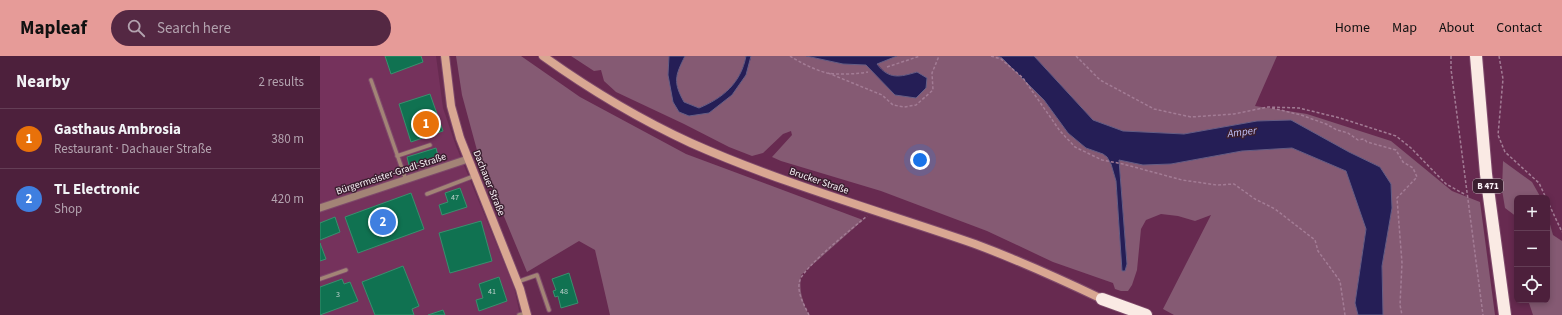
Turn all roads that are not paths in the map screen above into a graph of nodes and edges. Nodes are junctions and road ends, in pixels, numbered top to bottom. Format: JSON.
{"nodes":[{"id":1,"x":445,"y":56,"type":"edge"},
{"id":2,"x":543,"y":56,"type":"edge"},
{"id":3,"x":1476,"y":56,"type":"edge"},
{"id":4,"x":371,"y":80,"type":"dead end"},
{"id":5,"x":430,"y":145,"type":"dead end"},
{"id":6,"x":397,"y":156,"type":"junction"},
{"id":7,"x":468,"y":159,"type":"junction"},
{"id":8,"x":475,"y":176,"type":"junction"},
{"id":9,"x":406,"y":180,"type":"junction"},
{"id":10,"x":426,"y":194,"type":"dead end"},
{"id":11,"x":320,"y":208,"type":"edge"},
{"id":12,"x":346,"y":270,"type":"dead end"},
{"id":13,"x":320,"y":279,"type":"edge"},
{"id":14,"x":518,"y":282,"type":"junction"},
{"id":15,"x":1102,"y":298,"type":"junction"},
{"id":16,"x":549,"y":310,"type":"dead end"},
{"id":17,"x":524,"y":314,"type":"edge"},
{"id":18,"x":1130,"y":315,"type":"edge"},
{"id":19,"x":1146,"y":315,"type":"edge"},
{"id":20,"x":1505,"y":315,"type":"edge"}],
"edges":[{"from":1,"to":7,"type":"main road","name":"Dachauer Straße"},
{"from":2,"to":15,"type":"main road","name":"Brucker Straße"},
{"from":3,"to":20,"type":"highway","number":"B 471"},
{"from":4,"to":6,"type":"lane"},
{"from":5,"to":6,"type":"lane"},
{"from":6,"to":9,"type":"lane"},
{"from":7,"to":8,"type":"main road","name":"Dachauer Straße"},
{"from":7,"to":9,"type":"street","name":"Bürgermeister-Gradl-Straße"},
{"from":8,"to":10,"type":"lane"},
{"from":8,"to":14,"type":"main road","name":"Dachauer Straße"},
{"from":9,"to":11,"type":"street","name":"Bürgermeister-Gradl-Straße"},
{"from":12,"to":13,"type":"lane"},
{"from":14,"to":16,"type":"lane"},
{"from":14,"to":17,"type":"main road","name":"Dachauer Straße"},
{"from":15,"to":18,"type":"highway"},
{"from":15,"to":19,"type":"highway"}]}
